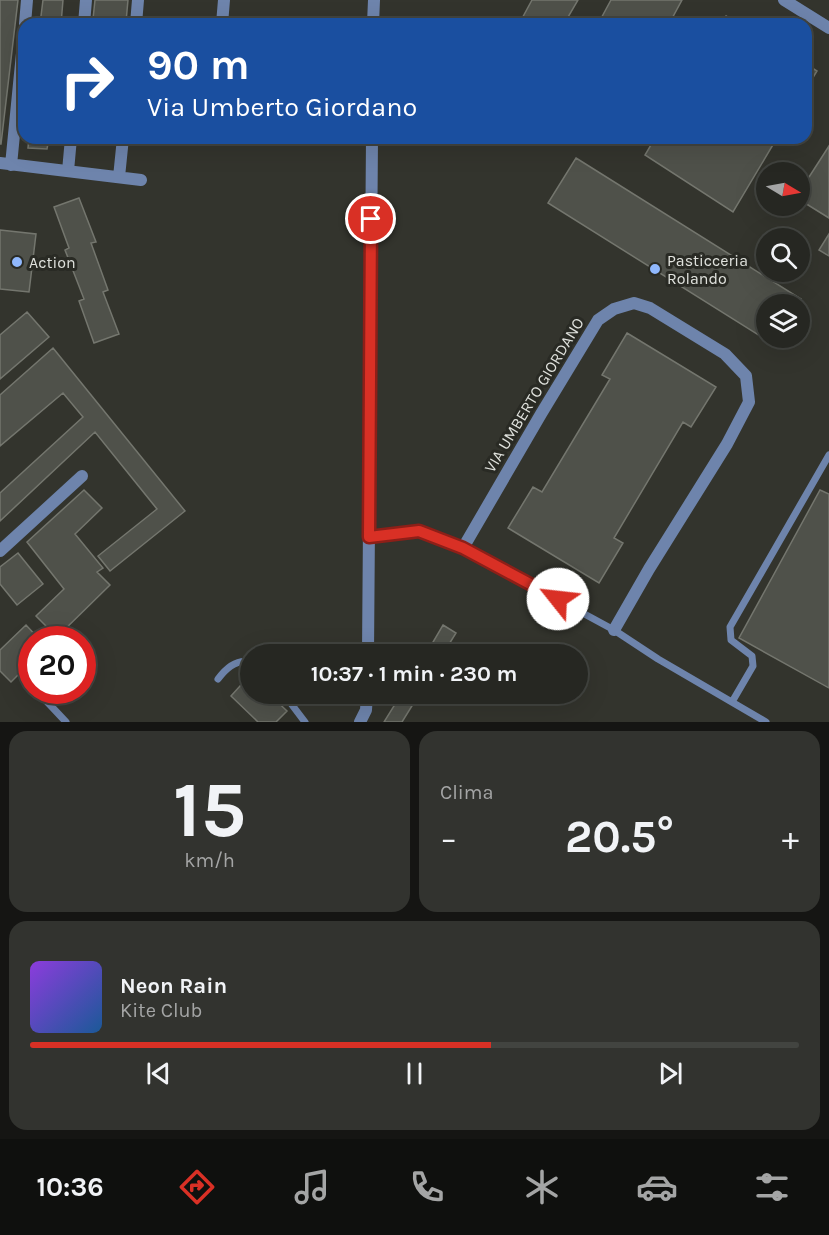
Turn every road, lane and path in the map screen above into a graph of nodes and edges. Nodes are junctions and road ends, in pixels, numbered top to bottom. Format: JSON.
{"nodes":[{"id":1,"x":27,"y":0,"type":"edge"},
{"id":2,"x":86,"y":0,"type":"edge"},
{"id":3,"x":138,"y":0,"type":"edge"},
{"id":4,"x":224,"y":0,"type":"edge"},
{"id":5,"x":374,"y":0,"type":"edge"},
{"id":6,"x":784,"y":0,"type":"edge"},
{"id":7,"x":26,"y":18,"type":"edge"},
{"id":8,"x":84,"y":18,"type":"edge"},
{"id":9,"x":136,"y":18,"type":"edge"},
{"id":10,"x":222,"y":18,"type":"edge"},
{"id":11,"x":374,"y":18,"type":"edge"},
{"id":12,"x":829,"y":28,"type":"edge"},
{"id":13,"x":18,"y":77,"type":"edge"},
{"id":14,"x":70,"y":144,"type":"edge"},
{"id":15,"x":122,"y":144,"type":"edge"},
{"id":16,"x":372,"y":144,"type":"edge"},
{"id":17,"x":6,"y":164,"type":"edge"},
{"id":18,"x":68,"y":171,"type":"junction"},
{"id":19,"x":119,"y":177,"type":"junction"},
{"id":20,"x":141,"y":180,"type":"dead end"},
{"id":21,"x":829,"y":455,"type":"edge"},
{"id":22,"x":82,"y":476,"type":"dead end"},
{"id":23,"x":369,"y":537,"type":"junction"},
{"id":24,"x":463,"y":548,"type":"junction"},
{"id":25,"x":0,"y":551,"type":"edge"},
{"id":26,"x":614,"y":630,"type":"junction"},
{"id":27,"x":369,"y":644,"type":"edge"},
{"id":28,"x":240,"y":662,"type":"edge"},
{"id":29,"x":218,"y":679,"type":"dead end"},
{"id":30,"x":732,"y":702,"type":"junction"},
{"id":31,"x":49,"y":704,"type":"edge"},
{"id":32,"x":291,"y":704,"type":"edge"},
{"id":33,"x":366,"y":704,"type":"edge"},
{"id":34,"x":66,"y":722,"type":"edge"},
{"id":35,"x":305,"y":722,"type":"edge"},
{"id":36,"x":360,"y":722,"type":"edge"},
{"id":37,"x":766,"y":722,"type":"edge"}],
"edges":[{"from":1,"to":7,"type":"street"},
{"from":2,"to":8,"type":"street"},
{"from":3,"to":9,"type":"street"},
{"from":4,"to":10,"type":"street"},
{"from":5,"to":11,"type":"street"},
{"from":6,"to":12,"type":"street"},
{"from":13,"to":17,"type":"street"},
{"from":14,"to":18,"type":"street"},
{"from":15,"to":19,"type":"street"},
{"from":16,"to":23,"type":"street"},
{"from":17,"to":18,"type":"street"},
{"from":18,"to":19,"type":"street"},
{"from":19,"to":20,"type":"street"},
{"from":21,"to":30,"type":"lane"},
{"from":22,"to":25,"type":"street"},
{"from":23,"to":24,"type":"lane"},
{"from":23,"to":27,"type":"street"},
{"from":24,"to":26,"type":"lane"},
{"from":24,"to":26,"type":"street","name":"VIA UMBERTO GIORDANO"},
{"from":26,"to":30,"type":"lane"},
{"from":28,"to":29,"type":"lane"},
{"from":30,"to":37,"type":"lane"},
{"from":31,"to":34,"type":"lane"},
{"from":32,"to":35,"type":"lane"},
{"from":33,"to":36,"type":"street"}]}
